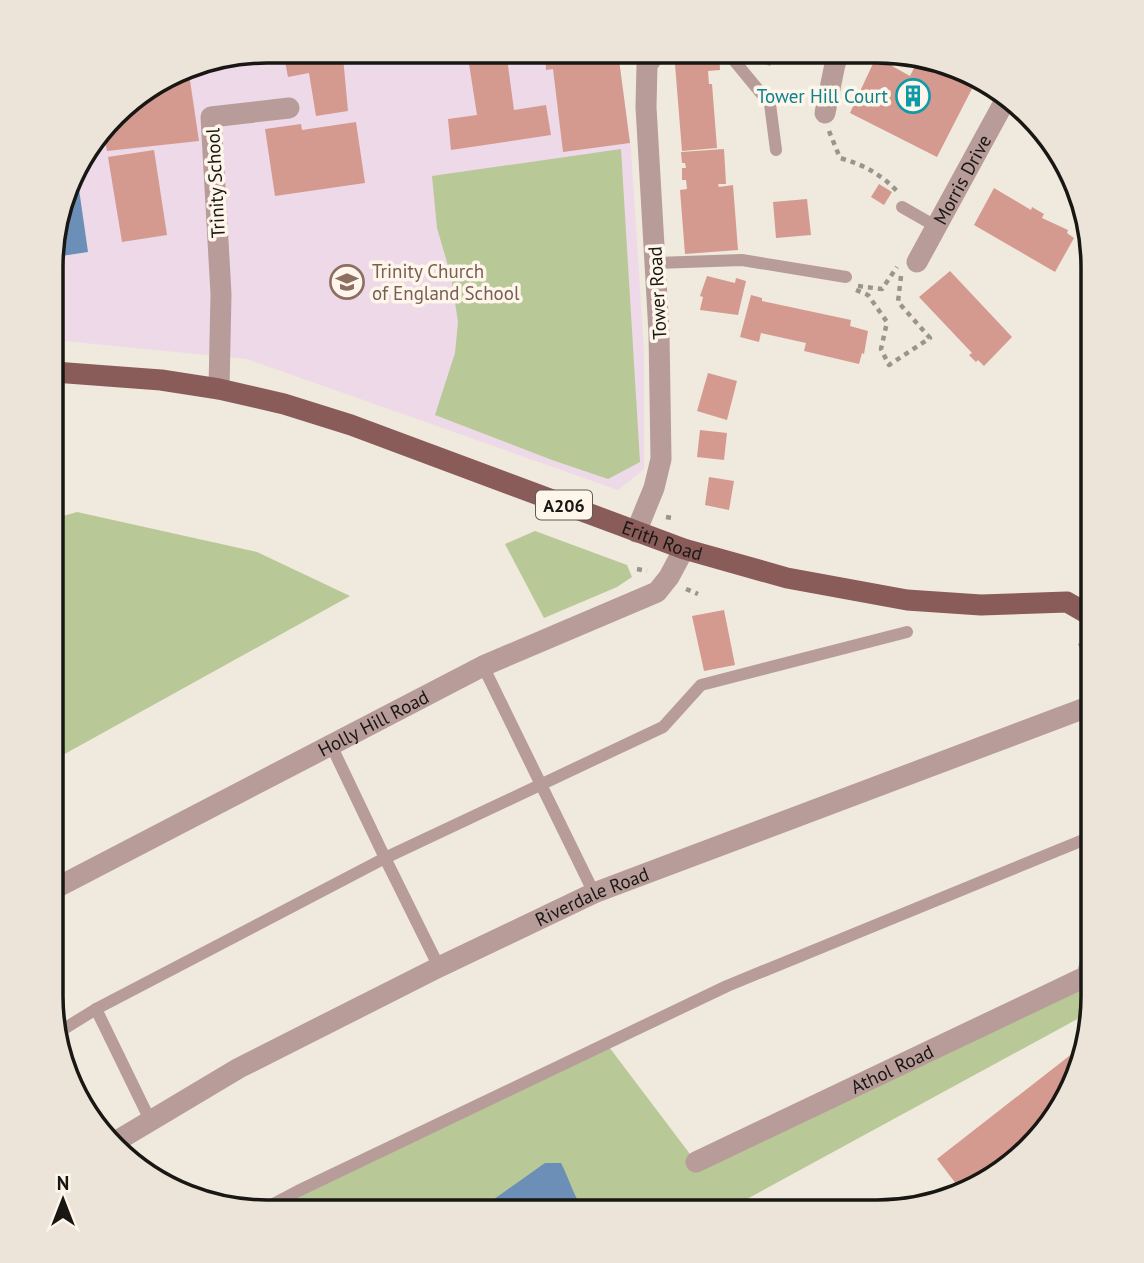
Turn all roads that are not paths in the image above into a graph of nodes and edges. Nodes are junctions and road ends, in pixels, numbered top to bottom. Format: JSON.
{"nodes":[{"id":1,"x":648,"y":63,"type":"edge"},
{"id":2,"x":736,"y":63,"type":"edge"},
{"id":3,"x":835,"y":63,"type":"edge"},
{"id":4,"x":1002,"y":106,"type":"edge"},
{"id":5,"x":289,"y":108,"type":"dead end"},
{"id":6,"x":825,"y":113,"type":"road end"},
{"id":7,"x":776,"y":150,"type":"dead end"},
{"id":8,"x":901,"y":201,"type":"road end"},
{"id":9,"x":937,"y":227,"type":"junction"},
{"id":10,"x":918,"y":262,"type":"dead end"},
{"id":11,"x":656,"y":263,"type":"junction"},
{"id":12,"x":846,"y":277,"type":"road end"},
{"id":13,"x":63,"y":373,"type":"edge"},
{"id":14,"x":219,"y":389,"type":"junction"},
{"id":15,"x":636,"y":532,"type":"junction"},
{"id":16,"x":684,"y":549,"type":"junction"},
{"id":17,"x":1081,"y":606,"type":"edge"},
{"id":18,"x":907,"y":632,"type":"dead end"},
{"id":19,"x":483,"y":666,"type":"junction"},
{"id":20,"x":1081,"y":713,"type":"edge"},
{"id":21,"x":331,"y":745,"type":"junction"},
{"id":22,"x":542,"y":783,"type":"junction"},
{"id":23,"x":1081,"y":841,"type":"edge"},
{"id":24,"x":385,"y":858,"type":"junction"},
{"id":25,"x":63,"y":884,"type":"edge"},
{"id":26,"x":594,"y":893,"type":"junction"},
{"id":27,"x":439,"y":967,"type":"junction"},
{"id":28,"x":1081,"y":979,"type":"edge"},
{"id":29,"x":96,"y":1009,"type":"junction"},
{"id":30,"x":66,"y":1028,"type":"edge"},
{"id":31,"x":150,"y":1120,"type":"junction"},
{"id":32,"x":121,"y":1138,"type":"edge"},
{"id":33,"x":696,"y":1162,"type":"dead end"},
{"id":34,"x":281,"y":1200,"type":"edge"}],
"edges":[{"from":1,"to":11,"type":"street","name":"Tower Road"},
{"from":2,"to":7,"type":"lane"},
{"from":3,"to":6,"type":"street"},
{"from":4,"to":9,"type":"street","name":"Morris Drive"},
{"from":5,"to":14,"type":"street","name":"Trinity School"},
{"from":8,"to":9,"type":"lane"},
{"from":9,"to":10,"type":"street","name":"Morris Drive"},
{"from":11,"to":12,"type":"lane"},
{"from":11,"to":15,"type":"street","name":"Tower Road"},
{"from":13,"to":14,"type":"main road","name":"Erith Road","number":"A206"},
{"from":14,"to":15,"type":"main road","name":"Erith Road","number":"A206"},
{"from":15,"to":16,"type":"main road","name":"Erith Road","number":"A206"},
{"from":16,"to":17,"type":"main road","name":"Erith Road","number":"A206"},
{"from":16,"to":19,"type":"street","name":"Holly Hill Road"},
{"from":18,"to":22,"type":"lane"},
{"from":19,"to":21,"type":"street","name":"Holly Hill Road"},
{"from":19,"to":22,"type":"lane"},
{"from":20,"to":26,"type":"street","name":"Riverdale Road"},
{"from":21,"to":24,"type":"lane"},
{"from":21,"to":25,"type":"street","name":"Holly Hill Road"},
{"from":22,"to":24,"type":"lane"},
{"from":22,"to":26,"type":"lane"},
{"from":23,"to":34,"type":"lane"},
{"from":24,"to":27,"type":"lane"},
{"from":24,"to":29,"type":"lane"},
{"from":26,"to":27,"type":"street","name":"Riverdale Road"},
{"from":27,"to":31,"type":"street","name":"Riverdale Road"},
{"from":28,"to":33,"type":"street","name":"Athol Road"},
{"from":29,"to":30,"type":"lane"},
{"from":29,"to":31,"type":"lane"},
{"from":31,"to":32,"type":"street","name":"Riverdale Road"}]}
